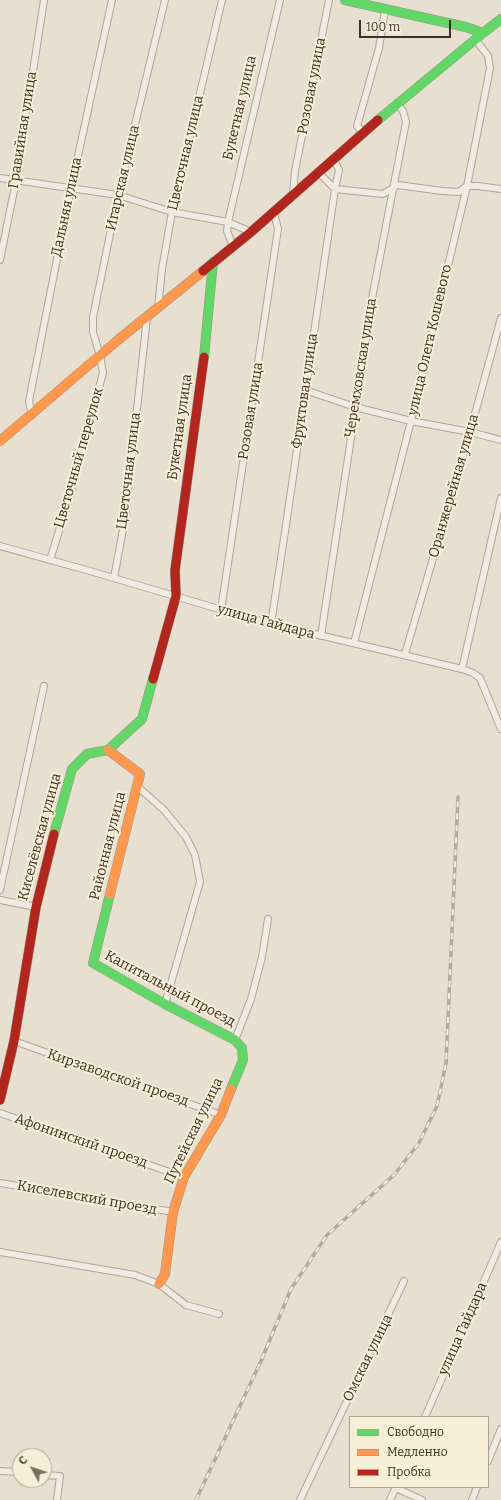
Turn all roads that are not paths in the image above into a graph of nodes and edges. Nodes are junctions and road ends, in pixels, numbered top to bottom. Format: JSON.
{"nodes":[{"id":1,"x":44,"y":0,"type":"edge"},
{"id":2,"x":112,"y":0,"type":"edge"},
{"id":3,"x":165,"y":0,"type":"edge"},
{"id":4,"x":222,"y":0,"type":"edge"},
{"id":5,"x":280,"y":0,"type":"edge"},
{"id":6,"x":329,"y":0,"type":"edge"},
{"id":7,"x":345,"y":0,"type":"edge"},
{"id":8,"x":385,"y":10,"type":"junction"},
{"id":9,"x":501,"y":19,"type":"edge"},
{"id":10,"x":483,"y":33,"type":"junction"},
{"id":11,"x":474,"y":39,"type":"junction"},
{"id":12,"x":397,"y":104,"type":"junction"},
{"id":13,"x":364,"y":134,"type":"junction"},
{"id":14,"x":334,"y":160,"type":"junction"},
{"id":15,"x":319,"y":173,"type":"junction"},
{"id":16,"x":0,"y":178,"type":"edge"},
{"id":17,"x":16,"y":181,"type":"junction"},
{"id":18,"x":467,"y":186,"type":"junction"},
{"id":19,"x":71,"y":188,"type":"junction"},
{"id":20,"x":392,"y":188,"type":"junction"},
{"id":21,"x":335,"y":189,"type":"junction"},
{"id":22,"x":501,"y":189,"type":"edge"},
{"id":23,"x":118,"y":195,"type":"junction"},
{"id":24,"x":292,"y":197,"type":"junction"},
{"id":25,"x":172,"y":212,"type":"junction"},
{"id":26,"x":274,"y":213,"type":"junction"},
{"id":27,"x":228,"y":222,"type":"junction"},
{"id":28,"x":250,"y":232,"type":"junction"},
{"id":29,"x":233,"y":246,"type":"junction"},
{"id":30,"x":0,"y":260,"type":"edge"},
{"id":31,"x":213,"y":262,"type":"junction"},
{"id":32,"x":158,"y":308,"type":"junction"},
{"id":33,"x":147,"y":317,"type":"junction"},
{"id":34,"x":501,"y":318,"type":"edge"},
{"id":35,"x":100,"y":356,"type":"junction"},
{"id":36,"x":306,"y":390,"type":"junction"},
{"id":37,"x":355,"y":407,"type":"junction"},
{"id":38,"x":32,"y":415,"type":"junction"},
{"id":39,"x":411,"y":421,"type":"junction"},
{"id":40,"x":470,"y":432,"type":"junction"},
{"id":41,"x":501,"y":440,"type":"edge"},
{"id":42,"x":0,"y":441,"type":"edge"},
{"id":43,"x":501,"y":498,"type":"edge"},
{"id":44,"x":0,"y":546,"type":"edge"},
{"id":45,"x":50,"y":560,"type":"junction"},
{"id":46,"x":114,"y":578,"type":"junction"},
{"id":47,"x":176,"y":596,"type":"junction"},
{"id":48,"x":220,"y":610,"type":"junction"},
{"id":49,"x":270,"y":624,"type":"junction"},
{"id":50,"x":321,"y":636,"type":"junction"},
{"id":51,"x":354,"y":643,"type":"junction"},
{"id":52,"x":405,"y":654,"type":"junction"},
{"id":53,"x":462,"y":668,"type":"junction"},
{"id":54,"x":44,"y":686,"type":"dead end"},
{"id":55,"x":501,"y":729,"type":"edge"},
{"id":56,"x":108,"y":750,"type":"junction"},
{"id":57,"x":138,"y":786,"type":"junction"},
{"id":58,"x":0,"y":890,"type":"edge"},
{"id":59,"x":0,"y":900,"type":"edge"},
{"id":60,"x":36,"y":907,"type":"junction"},
{"id":61,"x":268,"y":919,"type":"dead end"},
{"id":62,"x":93,"y":963,"type":"joint"},
{"id":63,"x":165,"y":1004,"type":"junction"},
{"id":64,"x":235,"y":1040,"type":"junction"},
{"id":65,"x":14,"y":1041,"type":"junction"},
{"id":66,"x":0,"y":1100,"type":"edge"},
{"id":67,"x":0,"y":1113,"type":"edge"},
{"id":68,"x":221,"y":1115,"type":"junction"},
{"id":69,"x":184,"y":1178,"type":"junction"},
{"id":70,"x":0,"y":1183,"type":"edge"},
{"id":71,"x":173,"y":1212,"type":"junction"},
{"id":72,"x":501,"y":1242,"type":"edge"},
{"id":73,"x":0,"y":1252,"type":"edge"},
{"id":74,"x":404,"y":1281,"type":"dead end"},
{"id":75,"x":159,"y":1284,"type":"junction"},
{"id":76,"x":219,"y":1314,"type":"dead end"},
{"id":77,"x":425,"y":1416,"type":"edge"},
{"id":78,"x":501,"y":1429,"type":"edge"},
{"id":79,"x":489,"y":1459,"type":"edge"},
{"id":80,"x":0,"y":1471,"type":"edge"},
{"id":81,"x":12,"y":1472,"type":"edge"},
{"id":82,"x":52,"y":1476,"type":"edge"},
{"id":83,"x":396,"y":1488,"type":"edge"},
{"id":84,"x":477,"y":1488,"type":"edge"},
{"id":85,"x":57,"y":1500,"type":"edge"},
{"id":86,"x":300,"y":1500,"type":"edge"},
{"id":87,"x":390,"y":1500,"type":"edge"},
{"id":88,"x":422,"y":1500,"type":"edge"},
{"id":89,"x":472,"y":1500,"type":"edge"}],
"edges":[{"from":1,"to":17,"type":"street","name":"Гравийная улица"},
{"from":2,"to":19,"type":"street","name":"Дальняя улица"},
{"from":3,"to":23,"type":"street","name":"Игарская улица"},
{"from":4,"to":25,"type":"street","name":"Цветочная улица"},
{"from":5,"to":27,"type":"street","name":"Букетная улица"},
{"from":6,"to":24,"type":"street","name":"Розовая улица"},
{"from":7,"to":8,"type":"street"},
{"from":8,"to":10,"type":"street"},
{"from":8,"to":13,"type":"street"},
{"from":9,"to":10,"type":"street"},
{"from":10,"to":11,"type":"street"},
{"from":11,"to":12,"type":"street"},
{"from":11,"to":18,"type":"street","name":"улица Олега Кошевого"},
{"from":12,"to":13,"type":"street"},
{"from":12,"to":20,"type":"street","name":"Черемховская улица"},
{"from":13,"to":14,"type":"street"},
{"from":14,"to":15,"type":"street"},
{"from":14,"to":21,"type":"street","name":"Фруктовая улица"},
{"from":15,"to":21,"type":"street"},
{"from":15,"to":24,"type":"street"},
{"from":16,"to":17,"type":"street"},
{"from":17,"to":19,"type":"street"},
{"from":17,"to":30,"type":"street","name":"Гравийная улица"},
{"from":18,"to":20,"type":"street"},
{"from":18,"to":22,"type":"street"},
{"from":18,"to":39,"type":"street","name":"улица Олега Кошевого"},
{"from":19,"to":23,"type":"street"},
{"from":19,"to":38,"type":"street","name":"Дальняя улица"},
{"from":20,"to":21,"type":"street"},
{"from":20,"to":37,"type":"street","name":"Черемховская улица"},
{"from":21,"to":36,"type":"street","name":"Фруктовая улица"},
{"from":23,"to":25,"type":"street"},
{"from":23,"to":35,"type":"street","name":"Игарская улица"},
{"from":24,"to":26,"type":"street"},
{"from":25,"to":27,"type":"street"},
{"from":25,"to":32,"type":"street","name":"Цветочная улица"},
{"from":26,"to":28,"type":"street"},
{"from":26,"to":48,"type":"street","name":"Розовая улица"},
{"from":27,"to":28,"type":"street"},
{"from":27,"to":29,"type":"street","name":"Букетная улица"},
{"from":28,"to":29,"type":"street"},
{"from":29,"to":31,"type":"street"},
{"from":31,"to":32,"type":"street"},
{"from":31,"to":47,"type":"street","name":"Букетная улица"},
{"from":32,"to":33,"type":"street"},
{"from":33,"to":35,"type":"street"},
{"from":33,"to":46,"type":"street","name":"Цветочная улица"},
{"from":34,"to":40,"type":"street","name":"Оранжерейная улица"},
{"from":35,"to":38,"type":"street"},
{"from":35,"to":45,"type":"street","name":"Цветочный переулок"},
{"from":36,"to":37,"type":"street"},
{"from":36,"to":49,"type":"street","name":"Фруктовая улица"},
{"from":37,"to":39,"type":"street"},
{"from":37,"to":50,"type":"street","name":"Черемховская улица"},
{"from":38,"to":42,"type":"street"},
{"from":39,"to":40,"type":"street"},
{"from":39,"to":51,"type":"street","name":"улица Олега Кошевого"},
{"from":40,"to":41,"type":"street"},
{"from":40,"to":52,"type":"street","name":"Оранжерейная улица"},
{"from":43,"to":53,"type":"street"},
{"from":44,"to":45,"type":"street","name":"улица Гайдара"},
{"from":45,"to":46,"type":"street","name":"улица Гайдара"},
{"from":46,"to":47,"type":"street","name":"улица Гайдара"},
{"from":47,"to":48,"type":"street","name":"улица Гайдара"},
{"from":47,"to":56,"type":"street"},
{"from":48,"to":49,"type":"street","name":"улица Гайдара"},
{"from":49,"to":50,"type":"street","name":"улица Гайдара"},
{"from":50,"to":51,"type":"street","name":"улица Гайдара"},
{"from":51,"to":52,"type":"street","name":"улица Гайдара"},
{"from":52,"to":53,"type":"street","name":"улица Гайдара"},
{"from":53,"to":55,"type":"street","name":"улица Гайдара"},
{"from":54,"to":58,"type":"street"},
{"from":56,"to":57,"type":"street","name":"Районная улица"},
{"from":56,"to":60,"type":"street","name":"Киселёвская улица"},
{"from":57,"to":62,"type":"street","name":"Районная улица"},
{"from":57,"to":63,"type":"street"},
{"from":59,"to":60,"type":"street"},
{"from":60,"to":65,"type":"street","name":"Киселёвская улица"},
{"from":61,"to":64,"type":"street"},
{"from":62,"to":63,"type":"street","name":"Капитальный проезд"},
{"from":63,"to":64,"type":"street","name":"Капитальный проезд"},
{"from":64,"to":68,"type":"street","name":"Путейская улица"},
{"from":65,"to":66,"type":"street","name":"Киселёвская улица"},
{"from":65,"to":68,"type":"street","name":"Кирзаводской проезд"},
{"from":67,"to":69,"type":"street","name":"Афонинский проезд"},
{"from":68,"to":69,"type":"street","name":"Путейская улица"},
{"from":69,"to":71,"type":"street","name":"Путейская улица"},
{"from":70,"to":71,"type":"street","name":"Киселевский проезд"},
{"from":71,"to":75,"type":"street","name":"Путейская улица"},
{"from":72,"to":77,"type":"street","name":"улица Гайдара"},
{"from":73,"to":75,"type":"street"},
{"from":74,"to":86,"type":"street","name":"Омская улица"},
{"from":75,"to":76,"type":"street"},
{"from":78,"to":79,"type":"street"},
{"from":80,"to":81,"type":"street"},
{"from":82,"to":85,"type":"street"},
{"from":83,"to":87,"type":"street"},
{"from":83,"to":88,"type":"street"},
{"from":84,"to":89,"type":"street"}]}
